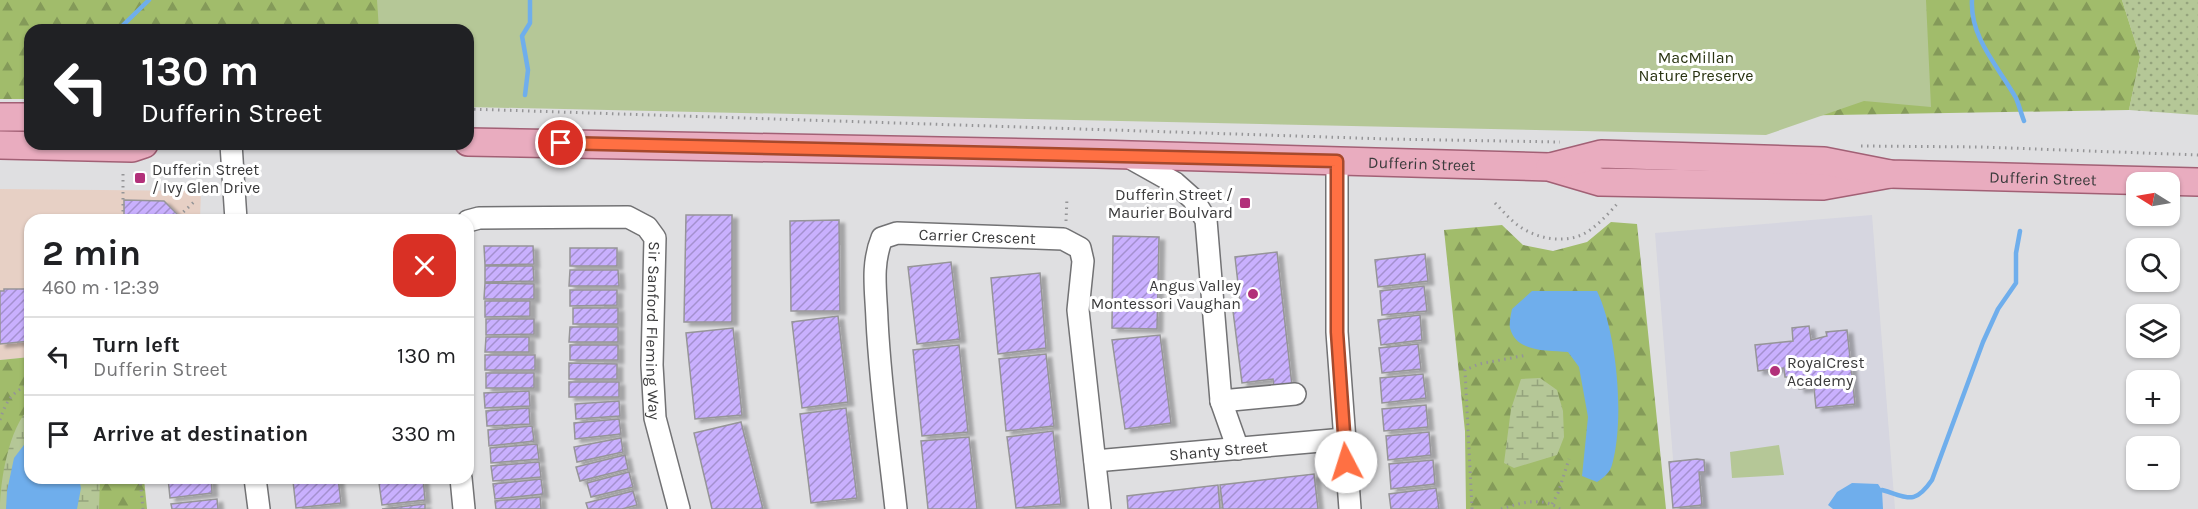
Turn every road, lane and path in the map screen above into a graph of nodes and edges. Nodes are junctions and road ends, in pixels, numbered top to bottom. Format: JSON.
{"nodes":[{"id":1,"x":474,"y":109,"type":"edge"},
{"id":2,"x":0,"y":117,"type":"edge"},
{"id":3,"x":24,"y":117,"type":"edge"},
{"id":4,"x":474,"y":142,"type":"edge"},
{"id":5,"x":1566,"y":142,"type":"dead end"},
{"id":6,"x":0,"y":145,"type":"edge"},
{"id":7,"x":1852,"y":145,"type":"dead end"},
{"id":8,"x":24,"y":146,"type":"edge"},
{"id":9,"x":231,"y":150,"type":"edge"},
{"id":10,"x":2198,"y":154,"type":"edge"},
{"id":11,"x":1125,"y":155,"type":"junction"},
{"id":12,"x":1337,"y":161,"type":"junction"},
{"id":13,"x":123,"y":174,"type":"dead end"},
{"id":14,"x":2198,"y":182,"type":"edge"},
{"id":15,"x":1067,"y":198,"type":"dead end"},
{"id":16,"x":194,"y":202,"type":"dead end"},
{"id":17,"x":1495,"y":203,"type":"dead end"},
{"id":18,"x":1617,"y":204,"type":"dead end"},
{"id":19,"x":123,"y":214,"type":"edge"},
{"id":20,"x":181,"y":214,"type":"edge"},
{"id":21,"x":236,"y":214,"type":"edge"},
{"id":22,"x":474,"y":219,"type":"edge"},
{"id":23,"x":1065,"y":229,"type":"dead end"},
{"id":24,"x":1527,"y":355,"type":"dead end"},
{"id":25,"x":24,"y":387,"type":"edge"},
{"id":26,"x":1295,"y":394,"type":"dead end"},
{"id":27,"x":1221,"y":401,"type":"junction"},
{"id":28,"x":0,"y":420,"type":"edge"},
{"id":29,"x":1344,"y":439,"type":"junction"},
{"id":30,"x":1238,"y":449,"type":"junction"},
{"id":31,"x":1569,"y":459,"type":"dead end"},
{"id":32,"x":1095,"y":461,"type":"junction"},
{"id":33,"x":141,"y":484,"type":"edge"},
{"id":34,"x":256,"y":484,"type":"edge"},
{"id":35,"x":462,"y":484,"type":"edge"},
{"id":36,"x":1552,"y":504,"type":"junction"},
{"id":37,"x":143,"y":509,"type":"edge"},
{"id":38,"x":259,"y":509,"type":"edge"},
{"id":39,"x":464,"y":509,"type":"edge"},
{"id":40,"x":679,"y":509,"type":"edge"},
{"id":41,"x":896,"y":509,"type":"edge"},
{"id":42,"x":1100,"y":509,"type":"edge"},
{"id":43,"x":1350,"y":509,"type":"edge"},
{"id":44,"x":1472,"y":509,"type":"edge"},
{"id":45,"x":1501,"y":509,"type":"edge"},
{"id":46,"x":1560,"y":509,"type":"edge"}],
"edges":[{"from":1,"to":5,"type":"path"},
{"from":2,"to":3,"type":"main road"},
{"from":4,"to":11,"type":"main road","name":"Dufferin Street"},
{"from":6,"to":8,"type":"main road"},
{"from":7,"to":10,"type":"path"},
{"from":9,"to":21,"type":"street"},
{"from":11,"to":12,"type":"main road","name":"Dufferin Street"},
{"from":11,"to":27,"type":"street"},
{"from":12,"to":14,"type":"main road","name":"Dufferin Street"},
{"from":12,"to":29,"type":"street"},
{"from":13,"to":19,"type":"path"},
{"from":15,"to":23,"type":"path"},
{"from":16,"to":20,"type":"path"},
{"from":17,"to":18,"type":"path"},
{"from":22,"to":40,"type":"street","name":"Sir Sanford Fleming Way"},
{"from":24,"to":44,"type":"path"},
{"from":25,"to":28,"type":"path"},
{"from":26,"to":27,"type":"street"},
{"from":27,"to":30,"type":"street"},
{"from":29,"to":30,"type":"street","name":"Shanty Street"},
{"from":29,"to":43,"type":"street"},
{"from":30,"to":32,"type":"street","name":"Shanty Street"},
{"from":31,"to":36,"type":"path"},
{"from":32,"to":41,"type":"street","name":"Carrier Crescent"},
{"from":32,"to":42,"type":"street","name":"Carrier Crescent"},
{"from":33,"to":37,"type":"path"},
{"from":34,"to":38,"type":"street"},
{"from":35,"to":39,"type":"street"},
{"from":36,"to":45,"type":"path"},
{"from":36,"to":46,"type":"path"}]}
